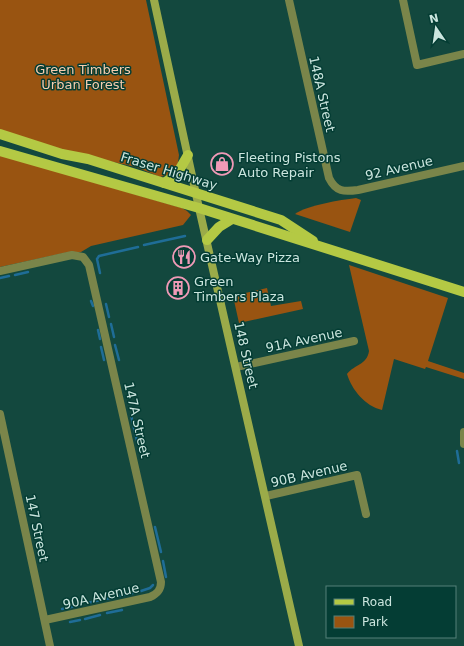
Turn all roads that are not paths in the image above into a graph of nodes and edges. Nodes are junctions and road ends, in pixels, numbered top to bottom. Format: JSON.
{"nodes":[{"id":1,"x":154,"y":0,"type":"edge"},
{"id":2,"x":289,"y":0,"type":"edge"},
{"id":3,"x":403,"y":0,"type":"edge"},
{"id":4,"x":464,"y":54,"type":"edge"},
{"id":5,"x":0,"y":134,"type":"edge"},
{"id":6,"x":0,"y":151,"type":"edge"},
{"id":7,"x":188,"y":155,"type":"junction"},
{"id":8,"x":464,"y":166,"type":"edge"},
{"id":9,"x":164,"y":183,"type":"junction"},
{"id":10,"x":338,"y":189,"type":"joint"},
{"id":11,"x":196,"y":193,"type":"junction"},
{"id":12,"x":199,"y":208,"type":"junction"},
{"id":13,"x":232,"y":219,"type":"junction"},
{"id":14,"x":207,"y":240,"type":"junction"},
{"id":15,"x":323,"y":248,"type":"junction"},
{"id":16,"x":0,"y":271,"type":"edge"},
{"id":17,"x":464,"y":292,"type":"edge"},
{"id":18,"x":354,"y":342,"type":"dead end"},
{"id":19,"x":236,"y":367,"type":"junction"},
{"id":20,"x":0,"y":414,"type":"edge"},
{"id":21,"x":464,"y":432,"type":"edge"},
{"id":22,"x":464,"y":444,"type":"edge"},
{"id":23,"x":266,"y":496,"type":"junction"},
{"id":24,"x":366,"y":514,"type":"dead end"},
{"id":25,"x":160,"y":590,"type":"joint"},
{"id":26,"x":45,"y":620,"type":"junction"},
{"id":27,"x":50,"y":646,"type":"edge"},
{"id":28,"x":299,"y":646,"type":"edge"}],
"edges":[{"from":1,"to":7,"type":"street","name":"148 Street"},
{"from":2,"to":10,"type":"street","name":"148A Street"},
{"from":3,"to":4,"type":"street"},
{"from":5,"to":9,"type":"main road","name":"Fraser Highway"},
{"from":6,"to":12,"type":"main road","name":"Fraser Highway"},
{"from":7,"to":9,"type":"main road"},
{"from":7,"to":11,"type":"street","name":"148 Street"},
{"from":8,"to":10,"type":"street","name":"92 Avenue"},
{"from":9,"to":11,"type":"main road","name":"Fraser Highway"},
{"from":11,"to":12,"type":"street","name":"148 Street"},
{"from":11,"to":15,"type":"main road","name":"Fraser Highway"},
{"from":12,"to":13,"type":"main road","name":"Fraser Highway"},
{"from":12,"to":14,"type":"street","name":"148 Street"},
{"from":13,"to":14,"type":"main road"},
{"from":13,"to":15,"type":"main road","name":"Fraser Highway"},
{"from":14,"to":19,"type":"street","name":"148 Street"},
{"from":15,"to":17,"type":"main road","name":"Fraser Highway"},
{"from":16,"to":25,"type":"street","name":"147A Street"},
{"from":18,"to":19,"type":"street","name":"91A Avenue"},
{"from":19,"to":23,"type":"street","name":"148 Street"},
{"from":20,"to":26,"type":"street","name":"147 Street"},
{"from":21,"to":22,"type":"street"},
{"from":23,"to":24,"type":"street","name":"90B Avenue"},
{"from":23,"to":28,"type":"street","name":"148 Street"},
{"from":25,"to":26,"type":"street","name":"90A Avenue"},
{"from":26,"to":27,"type":"street","name":"147 Street"}]}
